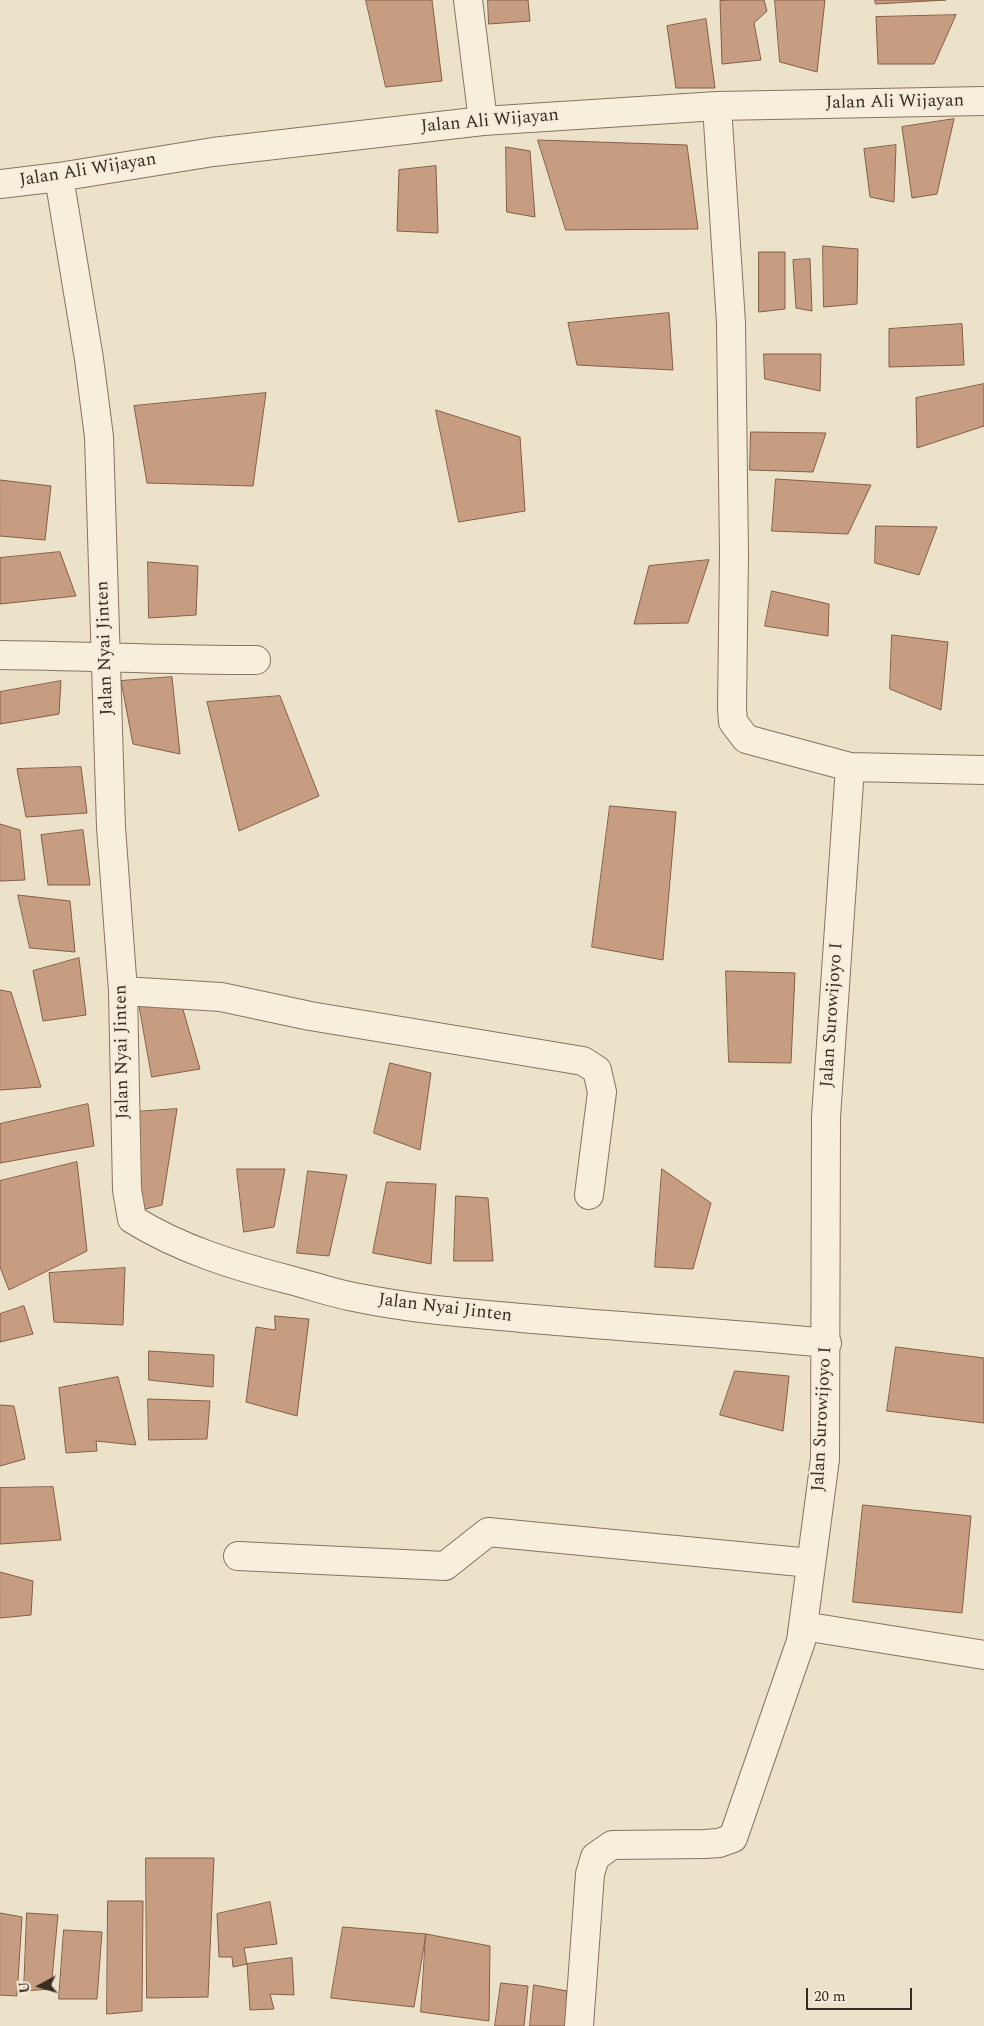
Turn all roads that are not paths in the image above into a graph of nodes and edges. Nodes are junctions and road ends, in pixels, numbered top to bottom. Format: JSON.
{"nodes":[{"id":1,"x":468,"y":0,"type":"edge"},
{"id":2,"x":984,"y":101,"type":"edge"},
{"id":3,"x":717,"y":106,"type":"junction"},
{"id":4,"x":482,"y":121,"type":"junction"},
{"id":5,"x":59,"y":177,"type":"junction"},
{"id":6,"x":0,"y":184,"type":"edge"},
{"id":7,"x":0,"y":655,"type":"edge"},
{"id":8,"x":106,"y":656,"type":"junction"},
{"id":9,"x":256,"y":660,"type":"dead end"},
{"id":10,"x":850,"y":767,"type":"junction"},
{"id":11,"x":984,"y":770,"type":"edge"},
{"id":12,"x":122,"y":991,"type":"junction"},
{"id":13,"x":589,"y":1195,"type":"dead end"},
{"id":14,"x":827,"y":1343,"type":"junction"},
{"id":15,"x":238,"y":1556,"type":"dead end"},
{"id":16,"x":811,"y":1563,"type":"junction"},
{"id":17,"x":803,"y":1626,"type":"junction"},
{"id":18,"x":984,"y":1654,"type":"edge"},
{"id":19,"x":579,"y":2026,"type":"edge"}],
"edges":[{"from":1,"to":4,"type":"street"},
{"from":2,"to":3,"type":"street","name":"Jalan Ali Wijayan"},
{"from":3,"to":4,"type":"street","name":"Jalan Ali Wijayan"},
{"from":3,"to":10,"type":"street"},
{"from":4,"to":5,"type":"street","name":"Jalan Ali Wijayan"},
{"from":5,"to":6,"type":"street","name":"Jalan Ali Wijayan"},
{"from":5,"to":8,"type":"street","name":"Jalan Nyai Jinten"},
{"from":7,"to":8,"type":"street"},
{"from":8,"to":9,"type":"street"},
{"from":8,"to":12,"type":"street","name":"Jalan Nyai Jinten"},
{"from":10,"to":11,"type":"street"},
{"from":10,"to":14,"type":"street","name":"Jalan Surowijoyo I"},
{"from":12,"to":13,"type":"street"},
{"from":12,"to":14,"type":"street","name":"Jalan Nyai Jinten"},
{"from":14,"to":16,"type":"street","name":"Jalan Surowijoyo I"},
{"from":15,"to":16,"type":"street"},
{"from":16,"to":17,"type":"street","name":"Jalan Surowijoyo I"},
{"from":17,"to":18,"type":"street"},
{"from":17,"to":19,"type":"street","name":"Jalan Surowijoyo I"}]}
